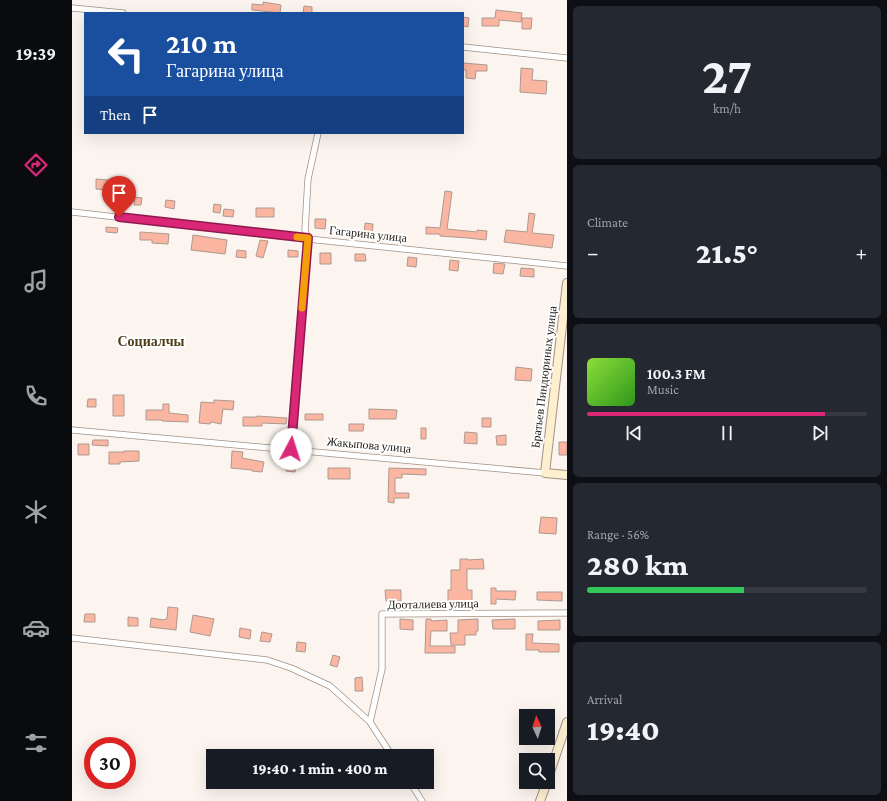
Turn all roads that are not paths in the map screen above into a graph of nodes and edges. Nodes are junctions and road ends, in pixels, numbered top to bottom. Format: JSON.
{"nodes":[{"id":1,"x":72,"y":8,"type":"edge"},
{"id":2,"x":113,"y":12,"type":"edge"},
{"id":3,"x":464,"y":47,"type":"edge"},
{"id":4,"x":567,"y":58,"type":"edge"},
{"id":5,"x":318,"y":134,"type":"edge"},
{"id":6,"x":72,"y":212,"type":"edge"},
{"id":7,"x":308,"y":238,"type":"junction"},
{"id":8,"x":567,"y":266,"type":"edge"},
{"id":9,"x":567,"y":283,"type":"edge"},
{"id":10,"x":72,"y":430,"type":"edge"},
{"id":11,"x":291,"y":449,"type":"junction"},
{"id":12,"x":545,"y":473,"type":"junction"},
{"id":13,"x":567,"y":475,"type":"edge"},
{"id":14,"x":567,"y":613,"type":"edge"},
{"id":15,"x":72,"y":638,"type":"edge"},
{"id":16,"x":370,"y":722,"type":"junction"},
{"id":17,"x":567,"y":722,"type":"edge"},
{"id":18,"x":387,"y":749,"type":"edge"},
{"id":19,"x":555,"y":757,"type":"edge"},
{"id":20,"x":414,"y":789,"type":"edge"},
{"id":21,"x":544,"y":789,"type":"edge"},
{"id":22,"x":422,"y":801,"type":"edge"},
{"id":23,"x":540,"y":801,"type":"edge"}],
"edges":[{"from":1,"to":2,"type":"street"},
{"from":3,"to":4,"type":"street"},
{"from":5,"to":7,"type":"street"},
{"from":6,"to":7,"type":"street","name":"Гагарина улица"},
{"from":7,"to":8,"type":"street","name":"Гагарина улица"},
{"from":7,"to":11,"type":"street"},
{"from":9,"to":12,"type":"street","name":"Братьев Пиндюриных улица"},
{"from":10,"to":11,"type":"street","name":"Жакыпова улица"},
{"from":11,"to":12,"type":"street","name":"Жакыпова улица"},
{"from":12,"to":13,"type":"street"},
{"from":14,"to":16,"type":"street","name":"Дооталиева улица"},
{"from":15,"to":16,"type":"street"},
{"from":16,"to":18,"type":"street"},
{"from":17,"to":19,"type":"street"},
{"from":20,"to":22,"type":"street"},
{"from":21,"to":23,"type":"street"}]}
